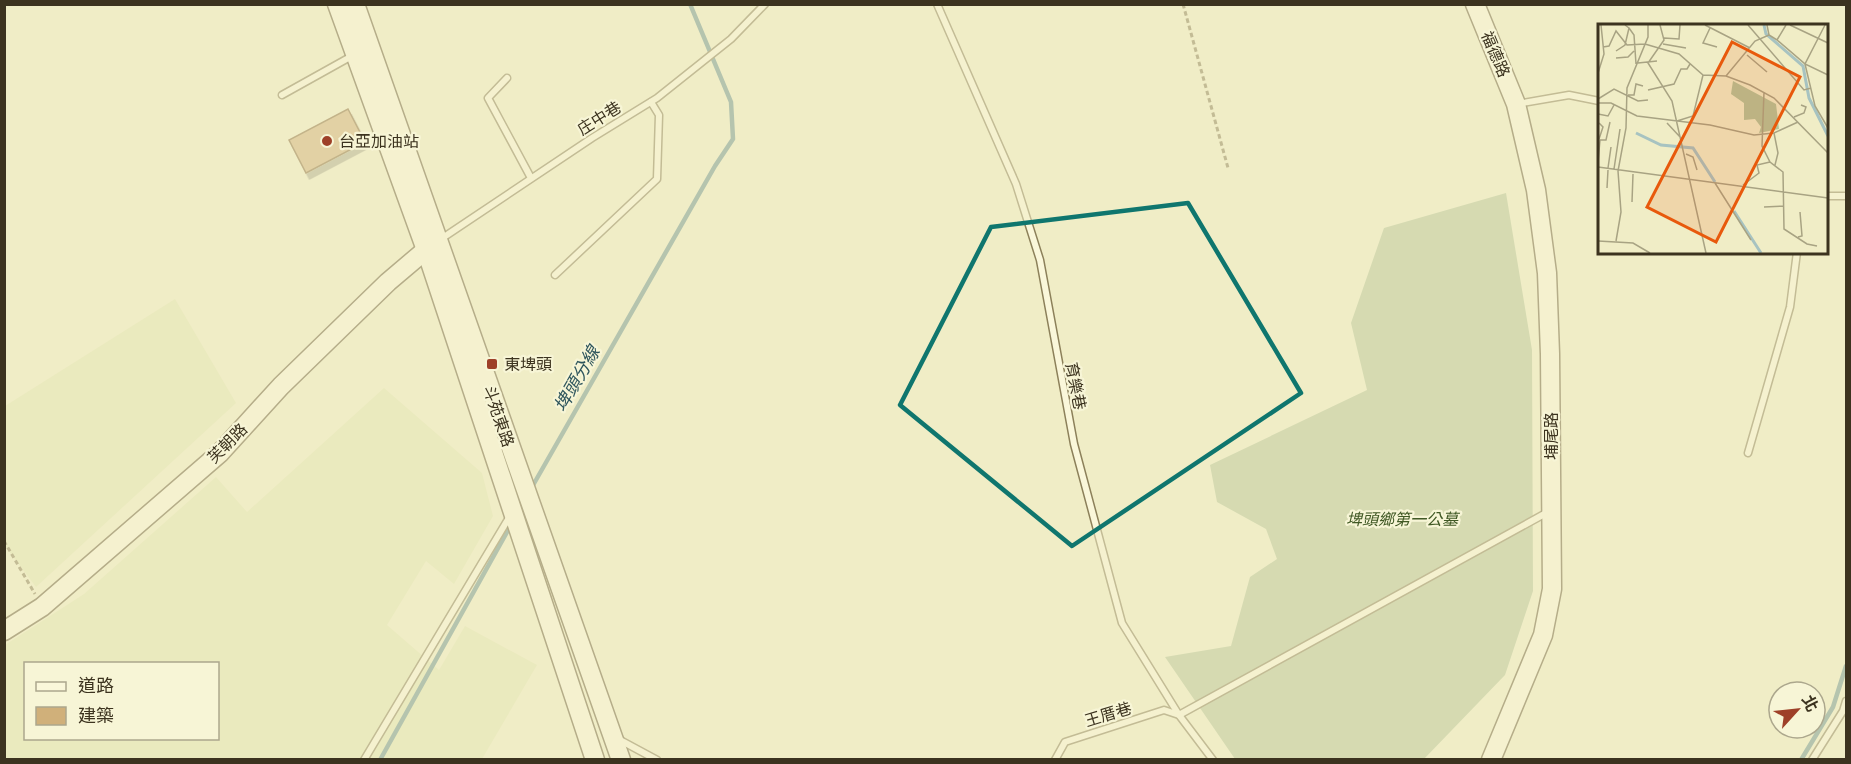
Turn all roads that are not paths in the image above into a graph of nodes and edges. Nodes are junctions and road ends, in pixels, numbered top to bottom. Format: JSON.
{"nodes":[{"id":1,"x":337,"y":4,"type":"edge"},
{"id":2,"x":355,"y":4,"type":"edge"},
{"id":3,"x":765,"y":4,"type":"edge"},
{"id":4,"x":937,"y":4,"type":"edge"},
{"id":5,"x":1475,"y":4,"type":"edge"},
{"id":6,"x":355,"y":54,"type":"junction"},
{"id":7,"x":370,"y":73,"type":"junction"},
{"id":8,"x":507,"y":78,"type":"dead end"},
{"id":9,"x":282,"y":95,"type":"dead end"},
{"id":10,"x":1598,"y":101,"type":"edge"},
{"id":11,"x":651,"y":102,"type":"junction"},
{"id":12,"x":1516,"y":104,"type":"junction"},
{"id":13,"x":531,"y":178,"type":"junction"},
{"id":14,"x":1827,"y":196,"type":"edge"},
{"id":15,"x":1846,"y":196,"type":"edge"},
{"id":16,"x":432,"y":245,"type":"junction"},
{"id":17,"x":1797,"y":254,"type":"edge"},
{"id":18,"x":555,"y":275,"type":"dead end"},
{"id":19,"x":1748,"y":453,"type":"dead end"},
{"id":20,"x":518,"y":499,"type":"junction"},
{"id":21,"x":1552,"y":511,"type":"junction"},
{"id":22,"x":4,"y":631,"type":"edge"},
{"id":23,"x":1846,"y":701,"type":"edge"},
{"id":24,"x":1179,"y":715,"type":"junction"},
{"id":25,"x":613,"y":736,"type":"junction"},
{"id":26,"x":364,"y":759,"type":"edge"},
{"id":27,"x":595,"y":759,"type":"edge"},
{"id":28,"x":621,"y":759,"type":"edge"},
{"id":29,"x":657,"y":759,"type":"edge"},
{"id":30,"x":1055,"y":759,"type":"edge"},
{"id":31,"x":1213,"y":759,"type":"edge"},
{"id":32,"x":1491,"y":759,"type":"edge"},
{"id":33,"x":1812,"y":759,"type":"edge"}],
"edges":[{"from":1,"to":6,"type":"main road","name":"斗苑東路"},
{"from":2,"to":7,"type":"main road","name":"斗苑東路"},
{"from":3,"to":11,"type":"lane","name":"庄中巷"},
{"from":4,"to":24,"type":"lane","name":"育樂巷"},
{"from":5,"to":12,"type":"main road","name":"福德路"},
{"from":6,"to":7,"type":"main road","name":"斗苑東路"},
{"from":6,"to":9,"type":"lane"},
{"from":7,"to":16,"type":"main road","name":"斗苑東路"},
{"from":8,"to":13,"type":"lane"},
{"from":10,"to":12,"type":"lane"},
{"from":11,"to":13,"type":"lane","name":"庄中巷"},
{"from":11,"to":18,"type":"lane"},
{"from":12,"to":21,"type":"main road","name":"埔尾路"},
{"from":13,"to":16,"type":"lane","name":"庄中巷"},
{"from":14,"to":15,"type":"lane"},
{"from":16,"to":20,"type":"main road","name":"斗苑東路"},
{"from":16,"to":20,"type":"main road","name":"斗苑東路"},
{"from":16,"to":22,"type":"main road","name":"芙朝路"},
{"from":17,"to":19,"type":"lane"},
{"from":20,"to":25,"type":"main road","name":"斗苑東路"},
{"from":20,"to":26,"type":"lane"},
{"from":20,"to":27,"type":"main road","name":"斗苑東路"},
{"from":21,"to":24,"type":"lane"},
{"from":21,"to":32,"type":"main road","name":"埔尾路"},
{"from":23,"to":33,"type":"lane"},
{"from":24,"to":30,"type":"lane","name":"王厝巷"},
{"from":24,"to":31,"type":"lane","name":"育樂巷"},
{"from":25,"to":28,"type":"main road","name":"斗苑東路"},
{"from":25,"to":29,"type":"lane"}]}
